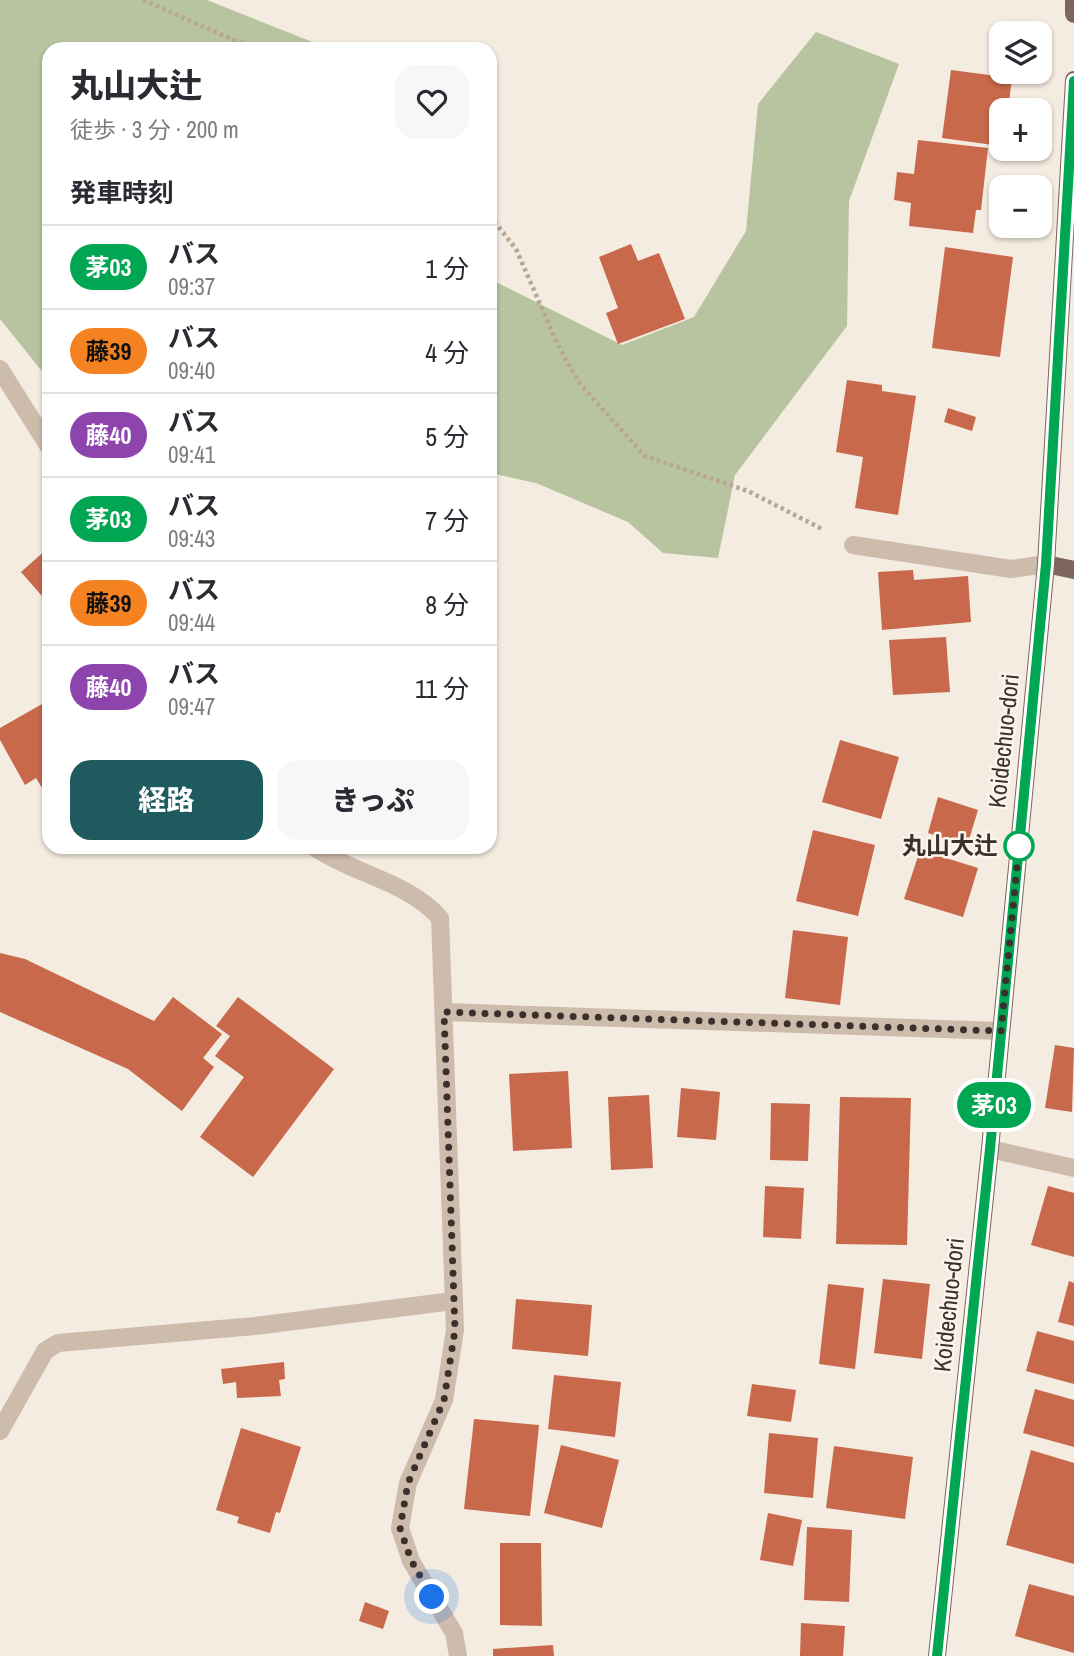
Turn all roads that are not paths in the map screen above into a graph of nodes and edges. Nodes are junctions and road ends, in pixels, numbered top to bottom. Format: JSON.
{"nodes":[{"id":1,"x":1074,"y":0,"type":"edge"},
{"id":2,"x":1074,"y":14,"type":"edge"},
{"id":3,"x":1074,"y":80,"type":"edge"},
{"id":4,"x":1070,"y":215,"type":"edge"},
{"id":5,"x":0,"y":369,"type":"edge"},
{"id":6,"x":42,"y":436,"type":"edge"},
{"id":7,"x":853,"y":545,"type":"road end"},
{"id":8,"x":1046,"y":564,"type":"junction"},
{"id":9,"x":1074,"y":570,"type":"edge"},
{"id":10,"x":324,"y":854,"type":"edge"},
{"id":11,"x":444,"y":1012,"type":"junction"},
{"id":12,"x":1001,"y":1031,"type":"junction"},
{"id":13,"x":990,"y":1149,"type":"junction"},
{"id":14,"x":1074,"y":1168,"type":"edge"},
{"id":15,"x":453,"y":1301,"type":"junction"},
{"id":16,"x":0,"y":1431,"type":"edge"},
{"id":17,"x":458,"y":1656,"type":"edge"},
{"id":18,"x":937,"y":1656,"type":"edge"}],
"edges":[{"from":1,"to":2,"type":"main road"},
{"from":3,"to":4,"type":"main road","name":"Koidechuo-dori"},
{"from":4,"to":8,"type":"main road","name":"Koidechuo-dori"},
{"from":5,"to":6,"type":"street"},
{"from":7,"to":8,"type":"street"},
{"from":8,"to":9,"type":"main road"},
{"from":8,"to":12,"type":"main road","name":"Koidechuo-dori"},
{"from":10,"to":11,"type":"street"},
{"from":11,"to":12,"type":"street"},
{"from":11,"to":15,"type":"street"},
{"from":12,"to":13,"type":"main road","name":"Koidechuo-dori"},
{"from":13,"to":14,"type":"street"},
{"from":13,"to":18,"type":"main road","name":"Koidechuo-dori"},
{"from":15,"to":16,"type":"street"},
{"from":15,"to":17,"type":"street"}]}
